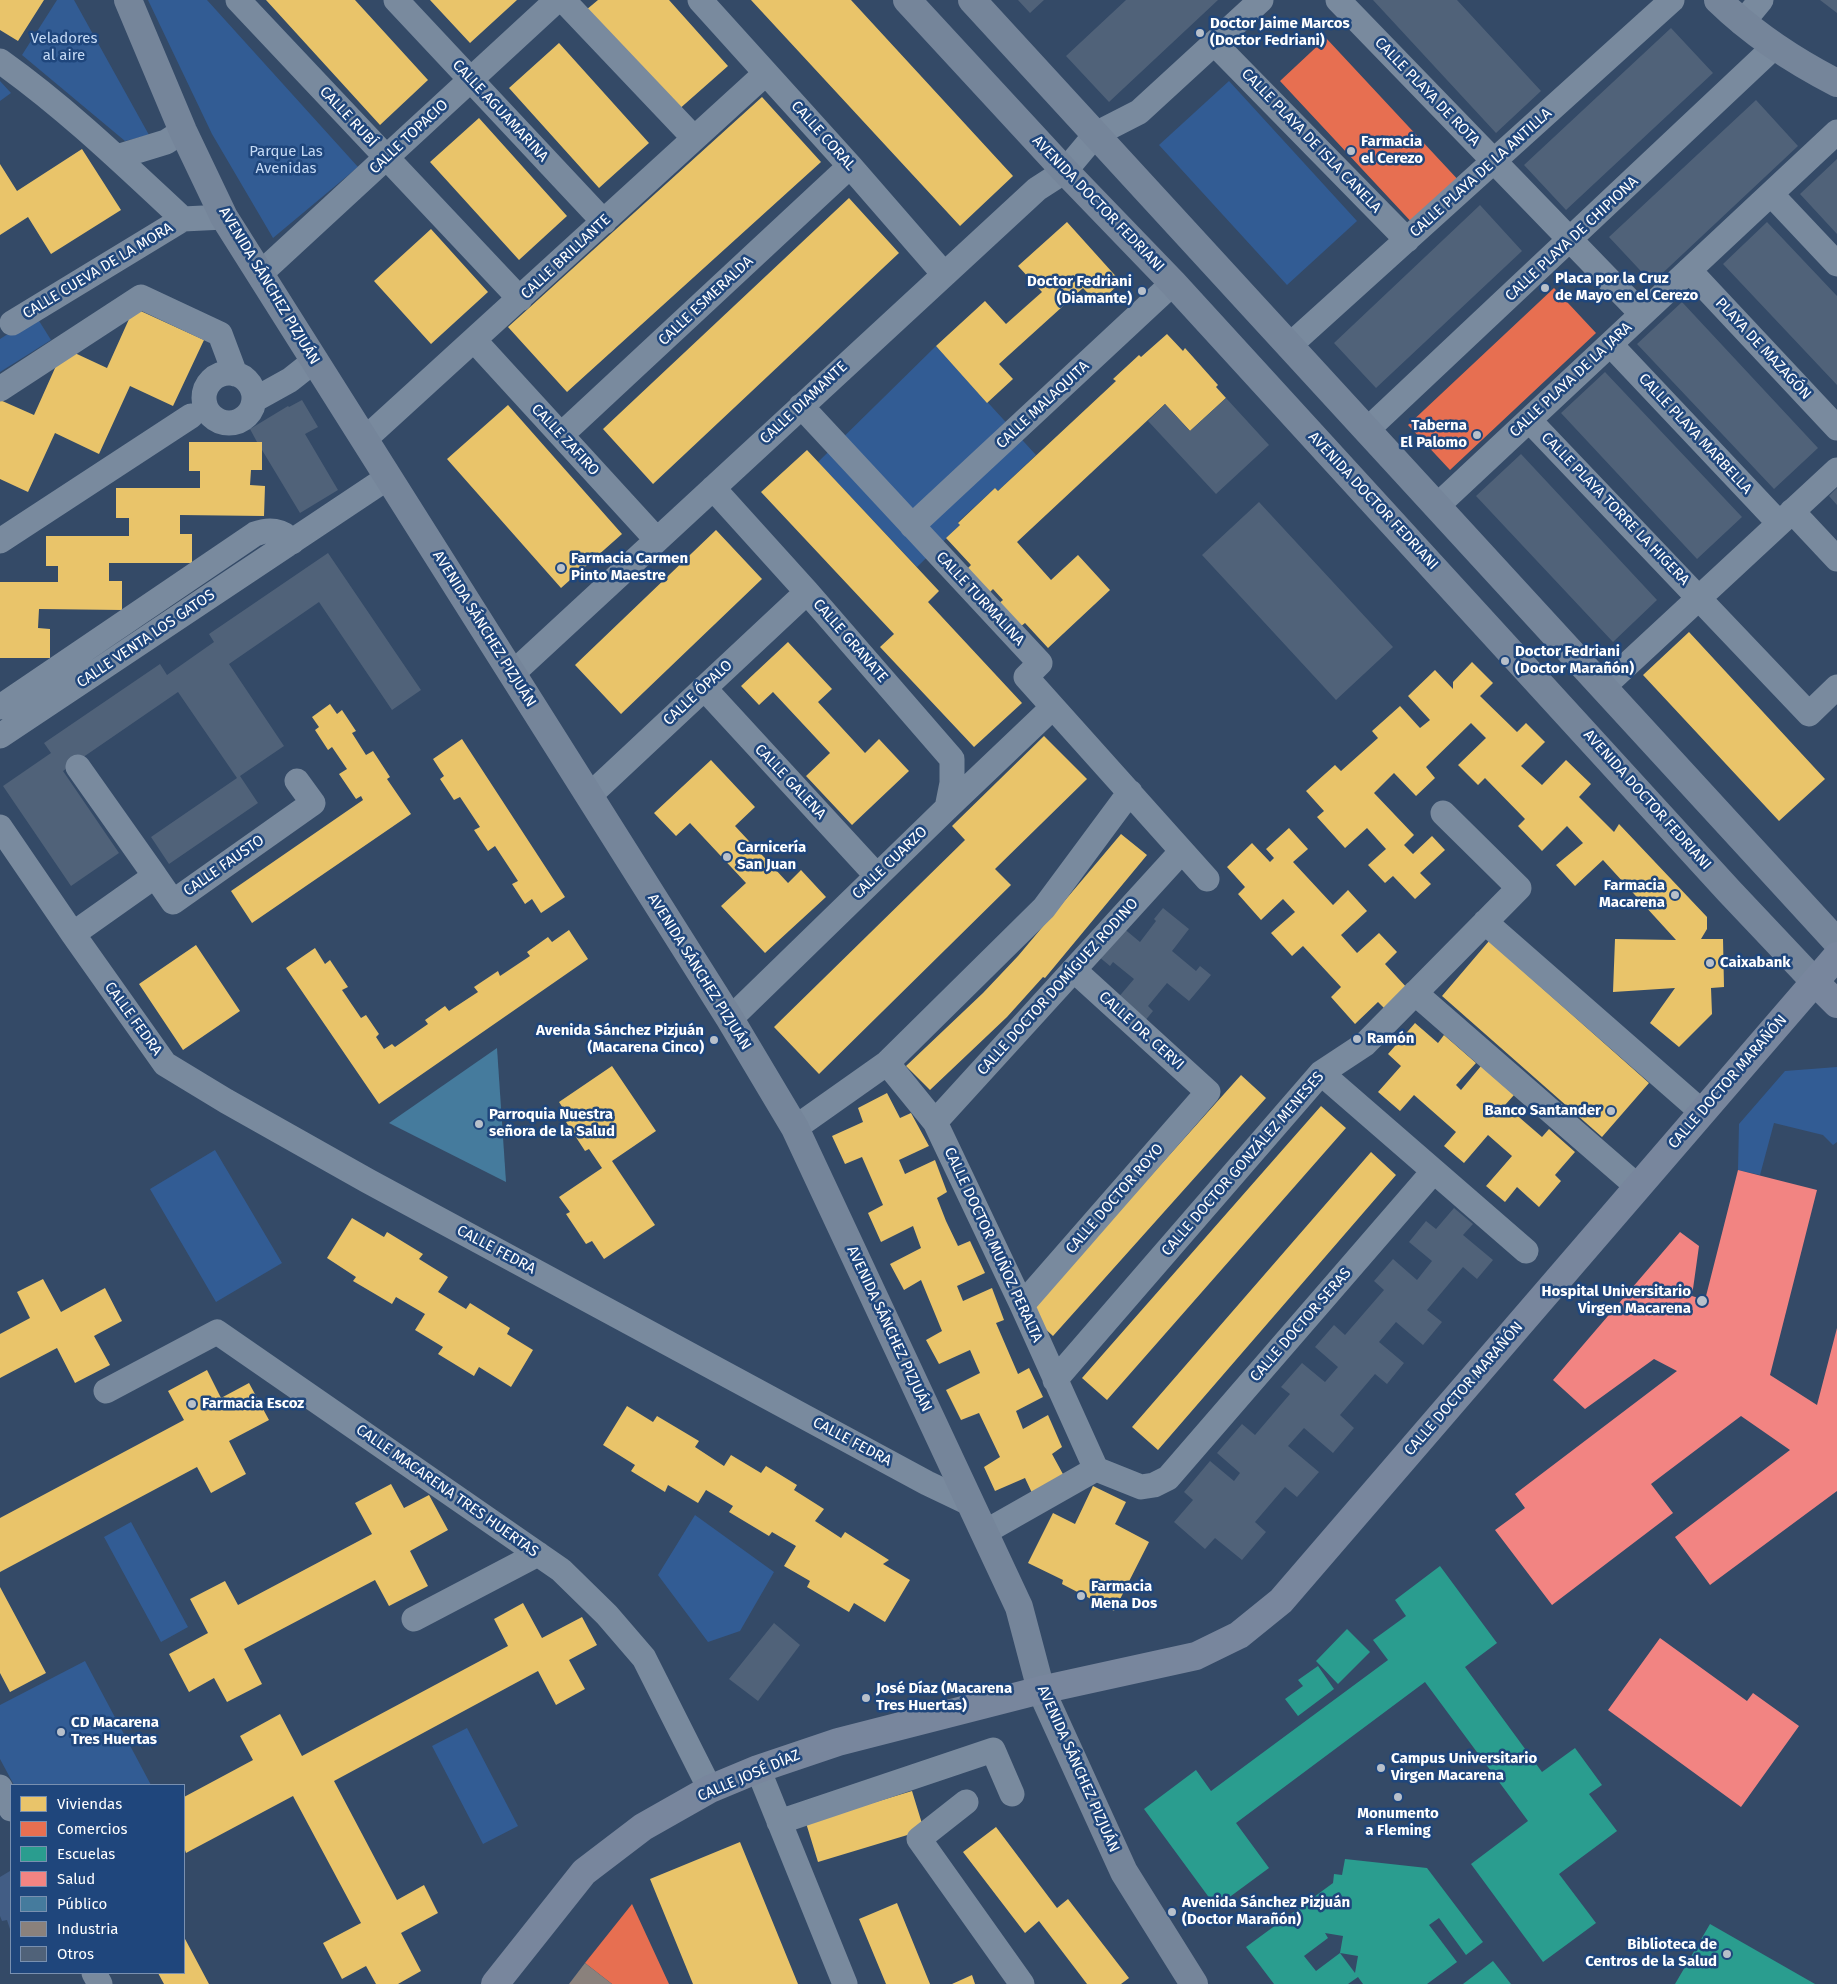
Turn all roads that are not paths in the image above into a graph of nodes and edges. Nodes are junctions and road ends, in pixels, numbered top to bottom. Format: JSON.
{"nodes":[{"id":1,"x":128,"y":0,"type":"edge"},
{"id":2,"x":238,"y":0,"type":"edge"},
{"id":3,"x":396,"y":0,"type":"edge"},
{"id":4,"x":557,"y":0,"type":"edge"},
{"id":5,"x":563,"y":0,"type":"edge"},
{"id":6,"x":700,"y":0,"type":"edge"},
{"id":7,"x":907,"y":0,"type":"edge"},
{"id":8,"x":972,"y":0,"type":"edge"},
{"id":9,"x":1261,"y":0,"type":"edge"},
{"id":10,"x":1338,"y":0,"type":"edge"},
{"id":11,"x":1672,"y":0,"type":"edge"},
{"id":12,"x":1718,"y":0,"type":"edge"},
{"id":13,"x":1761,"y":0,"type":"edge"},
{"id":14,"x":1742,"y":23,"type":"junction"},
{"id":15,"x":1214,"y":43,"type":"junction"},
{"id":16,"x":1776,"y":46,"type":"junction"},
{"id":17,"x":0,"y":61,"type":"edge"},
{"id":18,"x":766,"y":72,"type":"junction"},
{"id":19,"x":470,"y":80,"type":"junction"},
{"id":20,"x":1837,"y":83,"type":"edge"},
{"id":21,"x":183,"y":131,"type":"junction"},
{"id":22,"x":1837,"y":132,"type":"edge"},
{"id":23,"x":1096,"y":134,"type":"junction"},
{"id":24,"x":694,"y":138,"type":"junction"},
{"id":25,"x":117,"y":157,"type":"junction"},
{"id":26,"x":386,"y":158,"type":"junction"},
{"id":27,"x":1495,"y":161,"type":"junction"},
{"id":28,"x":850,"y":166,"type":"junction"},
{"id":29,"x":1065,"y":171,"type":"junction"},
{"id":30,"x":1771,"y":194,"type":"junction"},
{"id":31,"x":224,"y":217,"type":"junction"},
{"id":32,"x":183,"y":219,"type":"junction"},
{"id":33,"x":604,"y":222,"type":"junction"},
{"id":34,"x":1407,"y":240,"type":"junction"},
{"id":35,"x":1571,"y":240,"type":"junction"},
{"id":36,"x":1837,"y":264,"type":"edge"},
{"id":37,"x":1689,"y":270,"type":"junction"},
{"id":38,"x":261,"y":273,"type":"junction"},
{"id":39,"x":944,"y":274,"type":"junction"},
{"id":40,"x":1173,"y":283,"type":"junction"},
{"id":41,"x":520,"y":299,"type":"junction"},
{"id":42,"x":1642,"y":314,"type":"junction"},
{"id":43,"x":12,"y":323,"type":"dead end"},
{"id":44,"x":474,"y":340,"type":"junction"},
{"id":45,"x":1610,"y":344,"type":"junction"},
{"id":46,"x":1289,"y":346,"type":"junction"},
{"id":47,"x":314,"y":361,"type":"junction"},
{"id":48,"x":235,"y":374,"type":"junction"},
{"id":49,"x":0,"y":389,"type":"edge"},
{"id":50,"x":254,"y":400,"type":"junction"},
{"id":51,"x":801,"y":406,"type":"junction"},
{"id":52,"x":191,"y":416,"type":"dead end"},
{"id":53,"x":1529,"y":420,"type":"junction"},
{"id":54,"x":1837,"y":428,"type":"edge"},
{"id":55,"x":1367,"y":430,"type":"junction"},
{"id":56,"x":561,"y":435,"type":"junction"},
{"id":57,"x":365,"y":439,"type":"junction"},
{"id":58,"x":1837,"y":470,"type":"edge"},
{"id":59,"x":387,"y":478,"type":"junction"},
{"id":60,"x":713,"y":488,"type":"junction"},
{"id":61,"x":1437,"y":506,"type":"junction"},
{"id":62,"x":1786,"y":517,"type":"junction"},
{"id":63,"x":912,"y":526,"type":"junction"},
{"id":64,"x":657,"y":540,"type":"junction"},
{"id":65,"x":0,"y":541,"type":"edge"},
{"id":66,"x":292,"y":542,"type":"junction"},
{"id":67,"x":1837,"y":559,"type":"edge"},
{"id":68,"x":807,"y":592,"type":"junction"},
{"id":69,"x":1700,"y":598,"type":"junction"},
{"id":70,"x":512,"y":674,"type":"junction"},
{"id":71,"x":1603,"y":687,"type":"junction"},
{"id":72,"x":1837,"y":687,"type":"edge"},
{"id":73,"x":704,"y":688,"type":"junction"},
{"id":74,"x":0,"y":707,"type":"edge"},
{"id":75,"x":1052,"y":708,"type":"junction"},
{"id":76,"x":1,"y":733,"type":"edge"},
{"id":77,"x":78,"y":767,"type":"dead end"},
{"id":78,"x":297,"y":782,"type":"dead end"},
{"id":79,"x":1130,"y":792,"type":"junction"},
{"id":80,"x":589,"y":796,"type":"junction"},
{"id":81,"x":946,"y":808,"type":"junction"},
{"id":82,"x":1444,"y":813,"type":"dead end"},
{"id":83,"x":0,"y":827,"type":"edge"},
{"id":84,"x":1181,"y":852,"type":"junction"},
{"id":85,"x":155,"y":876,"type":"junction"},
{"id":86,"x":877,"y":876,"type":"junction"},
{"id":87,"x":1207,"y":879,"type":"dead end"},
{"id":88,"x":1485,"y":922,"type":"junction"},
{"id":89,"x":73,"y":934,"type":"junction"},
{"id":90,"x":1837,"y":942,"type":"edge"},
{"id":91,"x":1837,"y":956,"type":"edge"},
{"id":92,"x":1074,"y":970,"type":"junction"},
{"id":93,"x":1815,"y":982,"type":"junction"},
{"id":94,"x":1415,"y":993,"type":"junction"},
{"id":95,"x":1837,"y":1004,"type":"edge"},
{"id":96,"x":730,"y":1019,"type":"junction"},
{"id":97,"x":887,"y":1063,"type":"junction"},
{"id":98,"x":1321,"y":1073,"type":"junction"},
{"id":99,"x":1208,"y":1092,"type":"joint"},
{"id":100,"x":1702,"y":1112,"type":"junction"},
{"id":101,"x":935,"y":1122,"type":"junction"},
{"id":102,"x":795,"y":1128,"type":"junction"},
{"id":103,"x":1433,"y":1172,"type":"junction"},
{"id":104,"x":1638,"y":1187,"type":"junction"},
{"id":105,"x":1526,"y":1251,"type":"dead end"},
{"id":106,"x":1022,"y":1305,"type":"junction"},
{"id":107,"x":1055,"y":1380,"type":"junction"},
{"id":108,"x":106,"y":1392,"type":"dead end"},
{"id":109,"x":1096,"y":1469,"type":"junction"},
{"id":110,"x":971,"y":1504,"type":"junction"},
{"id":111,"x":985,"y":1532,"type":"junction"},
{"id":112,"x":538,"y":1554,"type":"junction"},
{"id":113,"x":414,"y":1619,"type":"dead end"},
{"id":114,"x":1041,"y":1690,"type":"junction"},
{"id":115,"x":758,"y":1769,"type":"junction"},
{"id":116,"x":0,"y":1787,"type":"edge"},
{"id":117,"x":710,"y":1789,"type":"junction"},
{"id":118,"x":1012,"y":1794,"type":"dead end"},
{"id":119,"x":966,"y":1802,"type":"dead end"},
{"id":120,"x":10,"y":1808,"type":"edge"},
{"id":121,"x":779,"y":1822,"type":"junction"},
{"id":122,"x":1190,"y":1983,"type":"edge"},
{"id":123,"x":495,"y":1984,"type":"edge"},
{"id":124,"x":845,"y":1984,"type":"edge"},
{"id":125,"x":1022,"y":1984,"type":"edge"}],
"edges":[{"from":1,"to":21,"type":"main road","name":"AVENIDA SÁNCHEZ PIZJUÁN"},
{"from":2,"to":26,"type":"street","name":"CALLE RUBÍ"},
{"from":3,"to":19,"type":"street","name":"CALLE AGUAMARINA"},
{"from":4,"to":19,"type":"street","name":"CALLE TOPACIO"},
{"from":5,"to":24,"type":"street"},
{"from":6,"to":18,"type":"street","name":"CALLE CORAL"},
{"from":7,"to":29,"type":"main road","name":"AVENIDA DOCTOR FEDRIANI"},
{"from":8,"to":23,"type":"main road"},
{"from":9,"to":15,"type":"street"},
{"from":10,"to":27,"type":"street","name":"CALLE PLAYA DE ROTA"},
{"from":11,"to":27,"type":"street","name":"CALLE PLAYA DE LA ANTILLA"},
{"from":12,"to":14,"type":"main road"},
{"from":13,"to":14,"type":"street"},
{"from":14,"to":16,"type":"main road"},
{"from":15,"to":23,"type":"street"},
{"from":15,"to":34,"type":"street","name":"CALLE PLAYA DE ISLA CANELA"},
{"from":16,"to":20,"type":"main road"},
{"from":16,"to":35,"type":"street","name":"CALLE PLAYA DE CHIPIONA"},
{"from":17,"to":25,"type":"street"},
{"from":18,"to":24,"type":"street","name":"CALLE BRILLANTE"},
{"from":18,"to":28,"type":"street","name":"CALLE CORAL"},
{"from":19,"to":26,"type":"street","name":"CALLE TOPACIO"},
{"from":19,"to":33,"type":"street","name":"CALLE AGUAMARINA"},
{"from":21,"to":25,"type":"street"},
{"from":21,"to":31,"type":"main road","name":"AVENIDA SÁNCHEZ PIZJUÁN"},
{"from":22,"to":30,"type":"street","name":"CALLE PLAYA DE LA JARA"},
{"from":23,"to":29,"type":"street","name":"CALLE DIAMANTE"},
{"from":23,"to":46,"type":"main road"},
{"from":24,"to":33,"type":"street","name":"CALLE BRILLANTE"},
{"from":25,"to":32,"type":"street"},
{"from":26,"to":38,"type":"street","name":"CALLE TOPACIO"},
{"from":26,"to":41,"type":"street","name":"CALLE RUBÍ"},
{"from":27,"to":34,"type":"street","name":"CALLE PLAYA DE LA ANTILLA"},
{"from":27,"to":35,"type":"street","name":"CALLE PLAYA DE ROTA"},
{"from":28,"to":39,"type":"street","name":"CALLE CORAL"},
{"from":28,"to":56,"type":"street","name":"CALLE ESMERALDA"},
{"from":29,"to":39,"type":"street","name":"CALLE DIAMANTE"},
{"from":29,"to":40,"type":"main road","name":"AVENIDA DOCTOR FEDRIANI"},
{"from":30,"to":36,"type":"street"},
{"from":30,"to":37,"type":"street","name":"CALLE PLAYA DE LA JARA"},
{"from":31,"to":32,"type":"street"},
{"from":31,"to":38,"type":"main road","name":"AVENIDA SÁNCHEZ PIZJUÁN"},
{"from":32,"to":43,"type":"street","name":"CALLE CUEVA DE LA MORA"},
{"from":33,"to":41,"type":"street","name":"CALLE BRILLANTE"},
{"from":34,"to":46,"type":"street","name":"CALLE PLAYA DE LA ANTILLA"},
{"from":35,"to":42,"type":"street","name":"CALLE PLAYA DE ROTA"},
{"from":35,"to":55,"type":"street","name":"CALLE PLAYA DE CHIPIONA"},
{"from":37,"to":42,"type":"street","name":"CALLE PLAYA DE LA JARA"},
{"from":37,"to":54,"type":"street","name":"PLAYA DE MAZAGÓN"},
{"from":38,"to":47,"type":"main road","name":"AVENIDA SÁNCHEZ PIZJUÁN"},
{"from":39,"to":51,"type":"street","name":"CALLE DIAMANTE"},
{"from":40,"to":63,"type":"street","name":"CALLE MALAQUITA"},
{"from":40,"to":93,"type":"main road","name":"AVENIDA DOCTOR FEDRIANI"},
{"from":41,"to":44,"type":"street","name":"CALLE BRILLANTE"},
{"from":42,"to":45,"type":"street","name":"CALLE PLAYA DE LA JARA"},
{"from":44,"to":56,"type":"street","name":"CALLE ZAFIRO"},
{"from":44,"to":57,"type":"street","name":"CALLE BRILLANTE"},
{"from":45,"to":53,"type":"street","name":"CALLE PLAYA DE LA JARA"},
{"from":45,"to":62,"type":"street","name":"CALLE PLAYA MARBELLA"},
{"from":46,"to":55,"type":"main road"},
{"from":47,"to":50,"type":"street"},
{"from":47,"to":57,"type":"main road","name":"AVENIDA SÁNCHEZ PIZJUÁN"},
{"from":48,"to":49,"type":"street"},
{"from":48,"to":50,"type":"street"},
{"from":48,"to":50,"type":"street"},
{"from":51,"to":60,"type":"street","name":"CALLE DIAMANTE"},
{"from":51,"to":63,"type":"street","name":"CALLE TURMALINA"},
{"from":52,"to":65,"type":"street"},
{"from":53,"to":61,"type":"street","name":"CALLE PLAYA DE LA JARA"},
{"from":53,"to":69,"type":"street","name":"CALLE PLAYA TORRE LA HIGERA"},
{"from":55,"to":61,"type":"main road"},
{"from":56,"to":64,"type":"street","name":"CALLE ZAFIRO"},
{"from":57,"to":59,"type":"main road","name":"AVENIDA SÁNCHEZ PIZJUÁN"},
{"from":58,"to":62,"type":"street"},
{"from":59,"to":66,"type":"street","name":"CALLE VENTA LOS GATOS"},
{"from":59,"to":70,"type":"main road","name":"AVENIDA SÁNCHEZ PIZJUÁN"},
{"from":60,"to":64,"type":"street","name":"CALLE DIAMANTE"},
{"from":60,"to":68,"type":"street","name":"CALLE GRANATE"},
{"from":61,"to":71,"type":"main road"},
{"from":62,"to":67,"type":"street","name":"CALLE PLAYA MARBELLA"},
{"from":62,"to":69,"type":"street"},
{"from":63,"to":75,"type":"street","name":"CALLE TURMALINA"},
{"from":64,"to":70,"type":"street","name":"CALLE DIAMANTE"},
{"from":66,"to":74,"type":"street","name":"CALLE VENTA LOS GATOS"},
{"from":66,"to":76,"type":"street","name":"CALLE VENTA LOS GATOS"},
{"from":68,"to":73,"type":"street","name":"CALLE ÓPALO"},
{"from":68,"to":81,"type":"street","name":"CALLE GRANATE"},
{"from":69,"to":71,"type":"street"},
{"from":69,"to":72,"type":"street","name":"CALLE PLAYA TORRE LA HIGERA"},
{"from":70,"to":80,"type":"main road","name":"AVENIDA SÁNCHEZ PIZJUÁN"},
{"from":71,"to":90,"type":"main road"},
{"from":73,"to":80,"type":"street","name":"CALLE ÓPALO"},
{"from":73,"to":86,"type":"street","name":"CALLE GALENA"},
{"from":75,"to":79,"type":"street","name":"CALLE TURMALINA"},
{"from":75,"to":81,"type":"street","name":"CALLE CUARZO"},
{"from":77,"to":85,"type":"street"},
{"from":78,"to":85,"type":"street","name":"CALLE FAUSTO"},
{"from":79,"to":84,"type":"street","name":"CALLE TURMALINA"},
{"from":79,"to":97,"type":"street"},
{"from":80,"to":96,"type":"main road","name":"AVENIDA SÁNCHEZ PIZJUÁN"},
{"from":81,"to":86,"type":"street","name":"CALLE CUARZO"},
{"from":82,"to":88,"type":"street","name":"CALLE DOCTOR GONZÁLEZ MENESES"},
{"from":83,"to":89,"type":"street","name":"CALLE FEDRA"},
{"from":84,"to":87,"type":"street","name":"CALLE TURMALINA"},
{"from":84,"to":92,"type":"street","name":"CALLE DOCTOR DOMÍGUEZ RODINO"},
{"from":85,"to":89,"type":"street"},
{"from":86,"to":96,"type":"street","name":"CALLE CUARZO"},
{"from":88,"to":94,"type":"street","name":"CALLE DOCTOR GONZÁLEZ MENESES"},
{"from":88,"to":100,"type":"street"},
{"from":89,"to":110,"type":"street","name":"CALLE FEDRA"},
{"from":91,"to":93,"type":"main road","name":"CALLE DOCTOR MARAÑÓN"},
{"from":92,"to":99,"type":"street","name":"CALLE DR. CERVI"},
{"from":92,"to":101,"type":"street","name":"CALLE DOCTOR DOMÍGUEZ RODINO"},
{"from":93,"to":95,"type":"main road","name":"AVENIDA DOCTOR FEDRIANI"},
{"from":93,"to":100,"type":"main road","name":"CALLE DOCTOR MARAÑÓN"},
{"from":94,"to":98,"type":"street","name":"CALLE DOCTOR GONZÁLEZ MENESES"},
{"from":94,"to":104,"type":"street"},
{"from":96,"to":102,"type":"main road","name":"AVENIDA SÁNCHEZ PIZJUÁN"},
{"from":97,"to":101,"type":"street","name":"CALLE DOCTOR MUÑOZ PERALTA"},
{"from":97,"to":102,"type":"street"},
{"from":98,"to":103,"type":"street"},
{"from":98,"to":107,"type":"street","name":"CALLE DOCTOR GONZÁLEZ MENESES"},
{"from":99,"to":106,"type":"street","name":"CALLE DOCTOR ROYO"},
{"from":100,"to":104,"type":"main road","name":"CALLE DOCTOR MARAÑÓN"},
{"from":101,"to":106,"type":"street","name":"CALLE DOCTOR MUÑOZ PERALTA"},
{"from":102,"to":110,"type":"main road","name":"AVENIDA SÁNCHEZ PIZJUÁN"},
{"from":103,"to":105,"type":"street"},
{"from":103,"to":109,"type":"street","name":"CALLE DOCTOR SERAS"},
{"from":104,"to":114,"type":"main road","name":"CALLE DOCTOR MARAÑÓN"},
{"from":106,"to":107,"type":"street","name":"CALLE DOCTOR MUÑOZ PERALTA"},
{"from":107,"to":109,"type":"street","name":"CALLE DOCTOR MUÑOZ PERALTA"},
{"from":108,"to":112,"type":"street","name":"CALLE MACARENA TRES HUERTAS"},
{"from":109,"to":111,"type":"street"},
{"from":110,"to":111,"type":"main road","name":"AVENIDA SÁNCHEZ PIZJUÁN"},
{"from":111,"to":114,"type":"main road","name":"AVENIDA SÁNCHEZ PIZJUÁN"},
{"from":112,"to":113,"type":"street"},
{"from":112,"to":117,"type":"street","name":"CALLE MACARENA TRES HUERTAS"},
{"from":114,"to":115,"type":"main road","name":"CALLE JOSÉ DÍAZ"},
{"from":114,"to":122,"type":"main road","name":"AVENIDA SÁNCHEZ PIZJUÁN"},
{"from":115,"to":117,"type":"main road","name":"CALLE JOSÉ DÍAZ"},
{"from":115,"to":121,"type":"street"},
{"from":116,"to":120,"type":"street"},
{"from":117,"to":123,"type":"main road","name":"CALLE JOSÉ DÍAZ"},
{"from":118,"to":121,"type":"street"},
{"from":119,"to":125,"type":"street"},
{"from":121,"to":124,"type":"street"}]}
